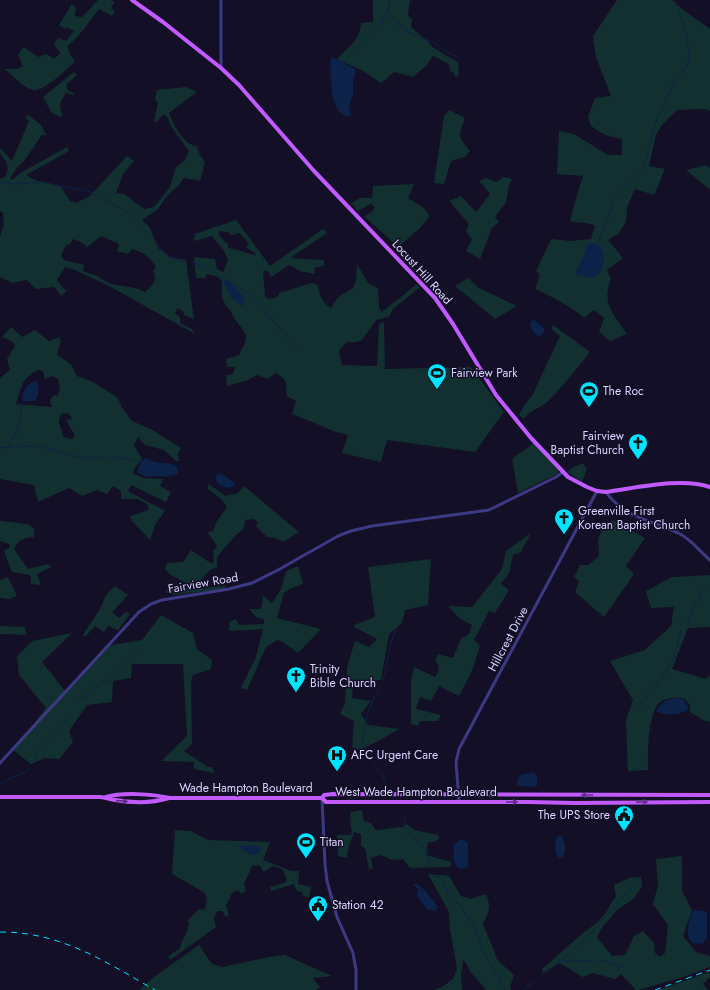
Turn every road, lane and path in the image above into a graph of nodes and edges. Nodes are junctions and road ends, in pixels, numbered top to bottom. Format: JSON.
{"nodes":[{"id":1,"x":132,"y":0,"type":"edge"},
{"id":2,"x":221,"y":0,"type":"edge"},
{"id":3,"x":221,"y":68,"type":"junction"},
{"id":4,"x":563,"y":472,"type":"junction"},
{"id":5,"x":710,"y":487,"type":"edge"},
{"id":6,"x":597,"y":491,"type":"junction"},
{"id":7,"x":606,"y":492,"type":"junction"},
{"id":8,"x":710,"y":560,"type":"edge"},
{"id":9,"x":0,"y":763,"type":"edge"},
{"id":10,"x":458,"y":795,"type":"junction"},
{"id":11,"x":710,"y":795,"type":"edge"},
{"id":12,"x":0,"y":797,"type":"edge"},
{"id":13,"x":322,"y":798,"type":"junction"},
{"id":14,"x":459,"y":802,"type":"junction"},
{"id":15,"x":710,"y":802,"type":"edge"},
{"id":16,"x":356,"y":990,"type":"edge"}],
"edges":[{"from":1,"to":3,"type":"main road","name":"Locust Hill Road"},
{"from":2,"to":3,"type":"street"},
{"from":3,"to":4,"type":"main road","name":"Locust Hill Road"},
{"from":4,"to":6,"type":"main road","name":"Locust Hill Road"},
{"from":4,"to":9,"type":"street","name":"Fairview Road"},
{"from":5,"to":7,"type":"main road","name":"Locust Hill Road"},
{"from":6,"to":7,"type":"main road","name":"Locust Hill Road"},
{"from":6,"to":10,"type":"street","name":"Hillcrest Drive"},
{"from":7,"to":8,"type":"street"},
{"from":11,"to":10,"type":"main road","name":"West Wade Hampton Boulevard","one_way":true},
{"from":10,"to":13,"type":"main road","name":"West Wade Hampton Boulevard"},
{"from":10,"to":14,"type":"street","name":"Hillcrest Drive"},
{"from":12,"to":13,"type":"main road","name":"Wade Hampton Boulevard"},
{"from":13,"to":14,"type":"main road","name":"West Wade Hampton Boulevard"},
{"from":13,"to":16,"type":"street"},
{"from":14,"to":15,"type":"main road","name":"West Wade Hampton Boulevard","one_way":true}]}
